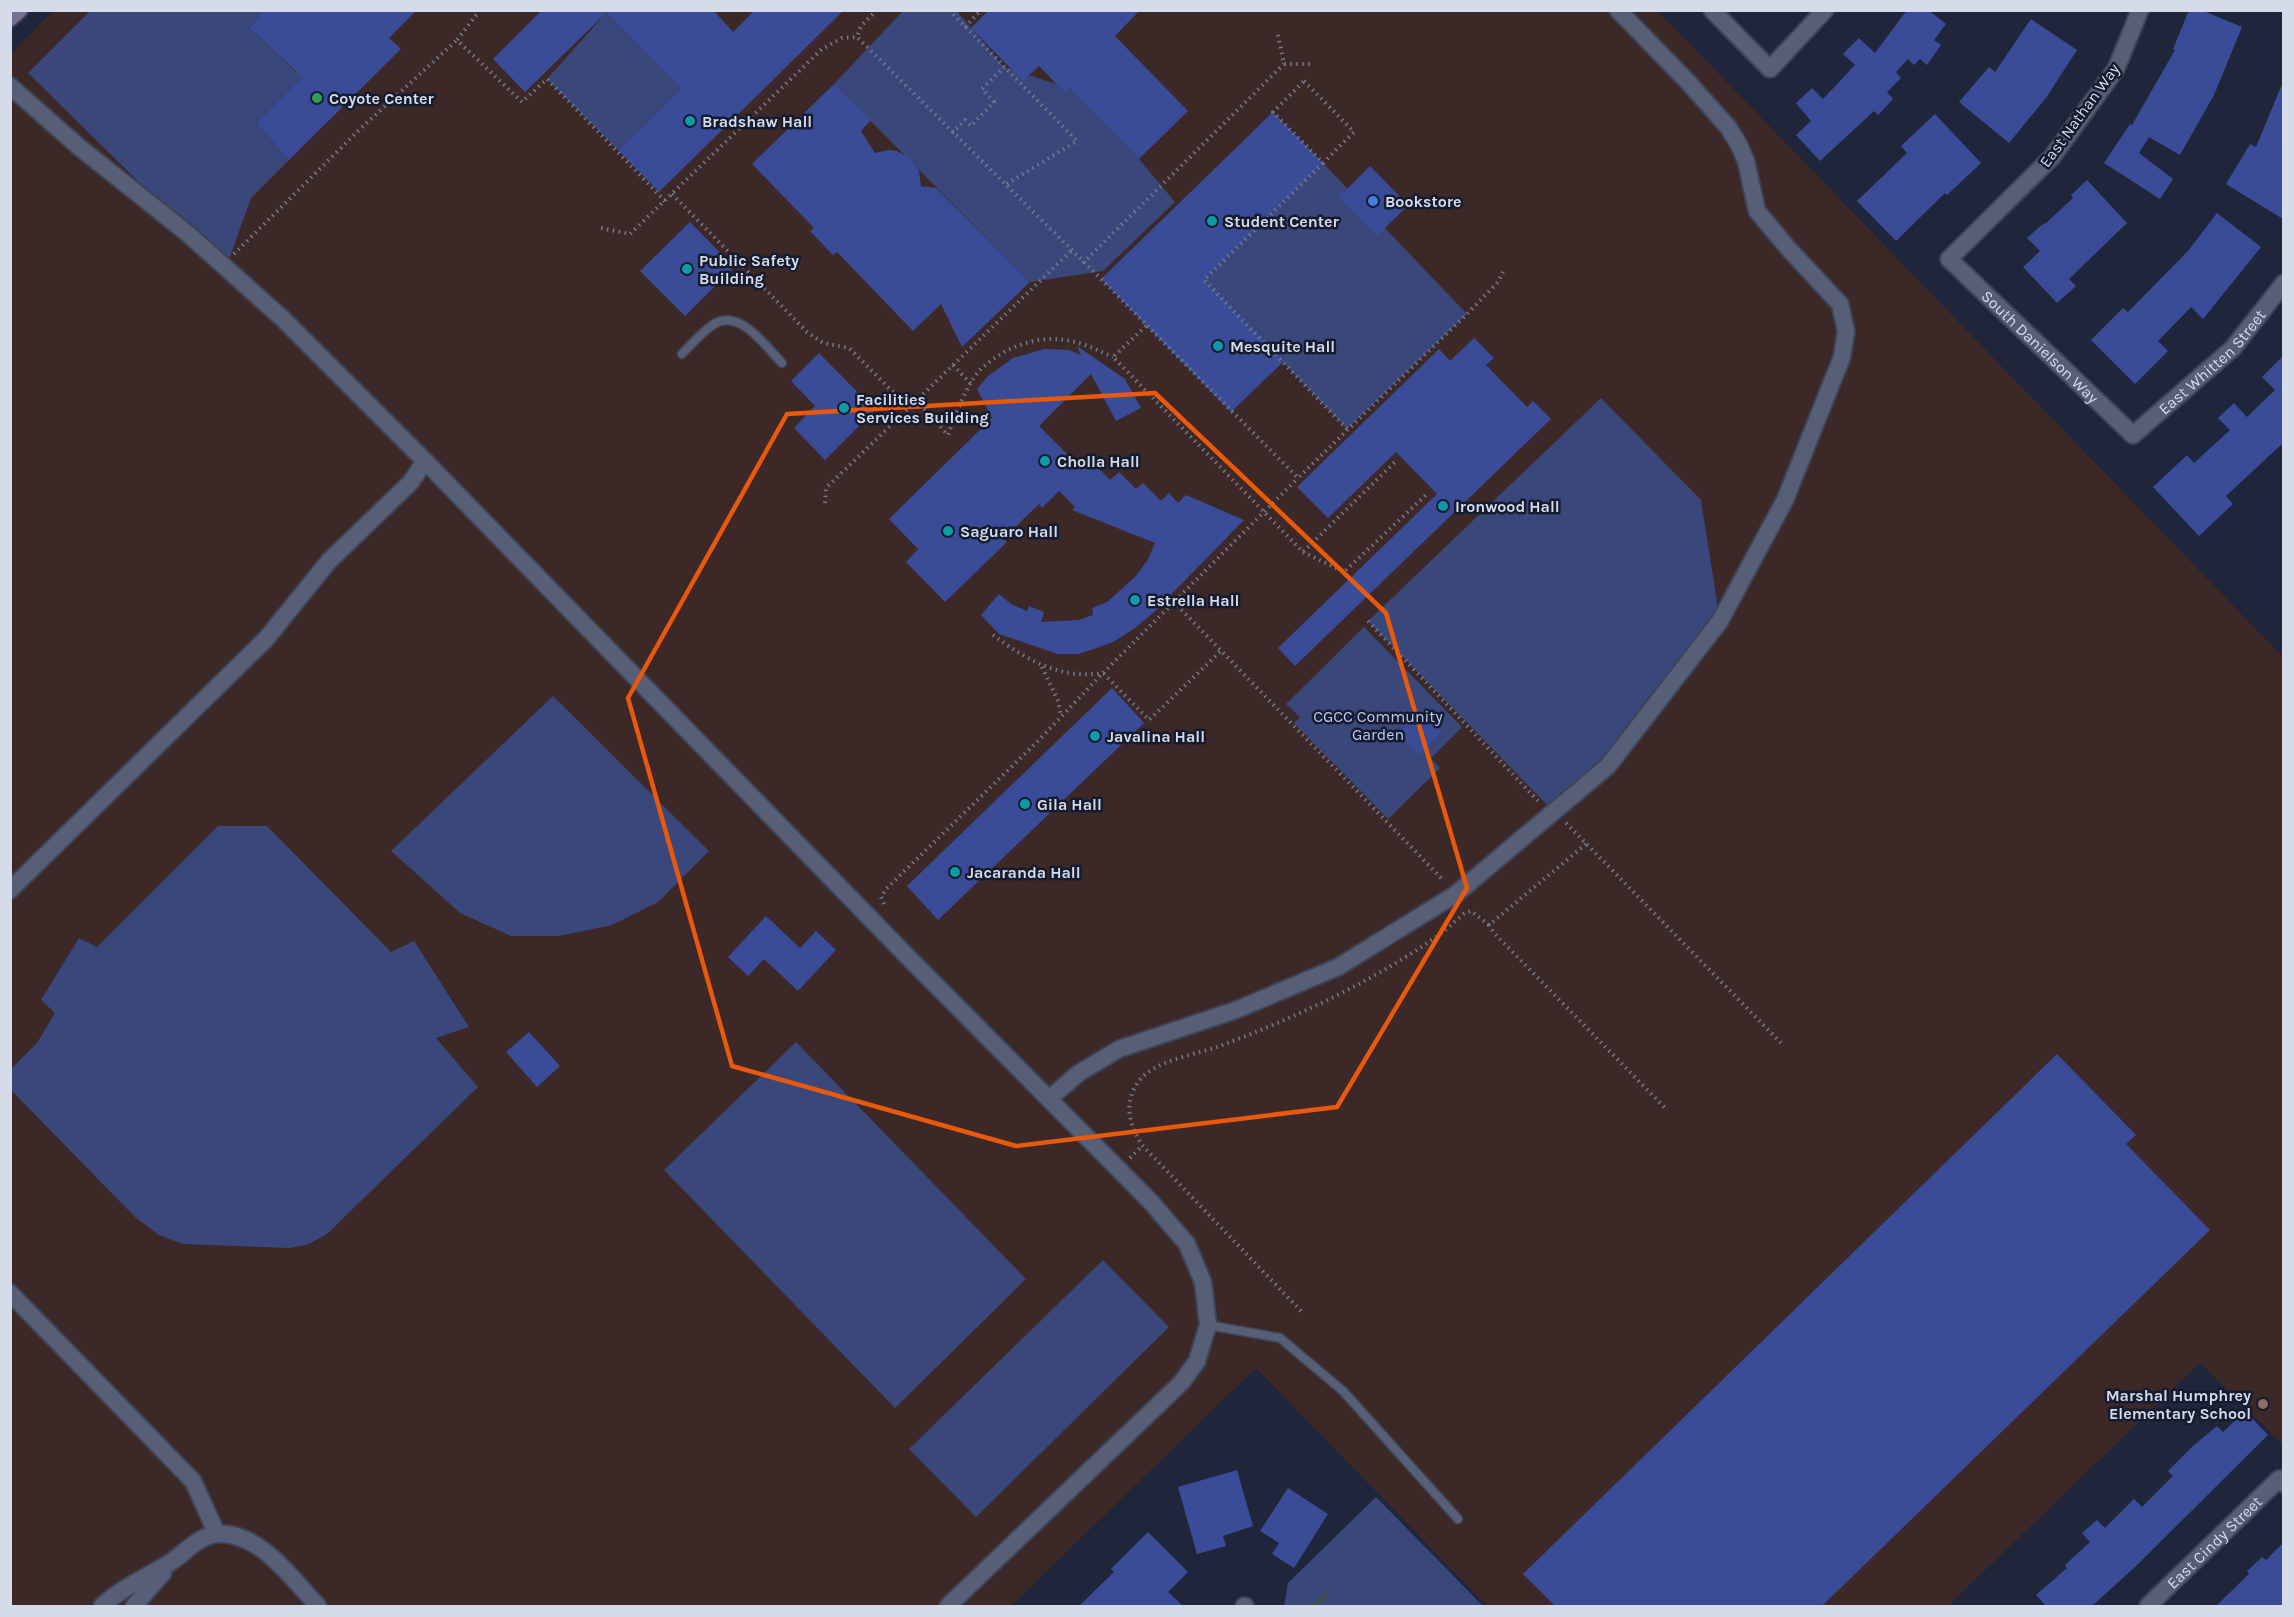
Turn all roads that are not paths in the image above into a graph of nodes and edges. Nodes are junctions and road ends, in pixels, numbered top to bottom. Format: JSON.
{"nodes":[{"id":1,"x":19,"y":10,"type":"edge"},
{"id":2,"x":1618,"y":10,"type":"edge"},
{"id":3,"x":1712,"y":10,"type":"edge"},
{"id":4,"x":1825,"y":10,"type":"edge"},
{"id":5,"x":2140,"y":10,"type":"edge"},
{"id":6,"x":10,"y":18,"type":"edge"},
{"id":7,"x":10,"y":86,"type":"edge"},
{"id":8,"x":1949,"y":259,"type":"joint"},
{"id":9,"x":2283,"y":283,"type":"edge"},
{"id":10,"x":682,"y":354,"type":"dead end"},
{"id":11,"x":782,"y":363,"type":"dead end"},
{"id":12,"x":2133,"y":435,"type":"joint"},
{"id":13,"x":425,"y":461,"type":"junction"},
{"id":14,"x":10,"y":890,"type":"edge"},
{"id":15,"x":1050,"y":1098,"type":"junction"},
{"id":16,"x":10,"y":1293,"type":"edge"},
{"id":17,"x":1208,"y":1325,"type":"junction"},
{"id":18,"x":2281,"y":1481,"type":"edge"},
{"id":19,"x":1458,"y":1519,"type":"dead end"},
{"id":20,"x":217,"y":1534,"type":"junction"},
{"id":21,"x":174,"y":1560,"type":"junction"},
{"id":22,"x":102,"y":1606,"type":"edge"},
{"id":23,"x":134,"y":1606,"type":"edge"},
{"id":24,"x":318,"y":1606,"type":"edge"},
{"id":25,"x":948,"y":1606,"type":"edge"},
{"id":26,"x":2148,"y":1606,"type":"edge"}],
"edges":[{"from":1,"to":6,"type":"main road"},
{"from":2,"to":15,"type":"street"},
{"from":3,"to":4,"type":"street"},
{"from":5,"to":8,"type":"street","name":"East Nathan Way"},
{"from":7,"to":13,"type":"street"},
{"from":8,"to":12,"type":"street","name":"South Danielson Way"},
{"from":9,"to":12,"type":"street","name":"East Whitten Street"},
{"from":10,"to":11,"type":"lane"},
{"from":13,"to":14,"type":"street"},
{"from":13,"to":15,"type":"street"},
{"from":15,"to":17,"type":"street"},
{"from":16,"to":20,"type":"street"},
{"from":17,"to":19,"type":"lane"},
{"from":17,"to":25,"type":"street"},
{"from":18,"to":26,"type":"street","name":"East Cindy Street"},
{"from":20,"to":21,"type":"street"},
{"from":20,"to":24,"type":"street"},
{"from":21,"to":22,"type":"street"},
{"from":21,"to":23,"type":"street"}]}
